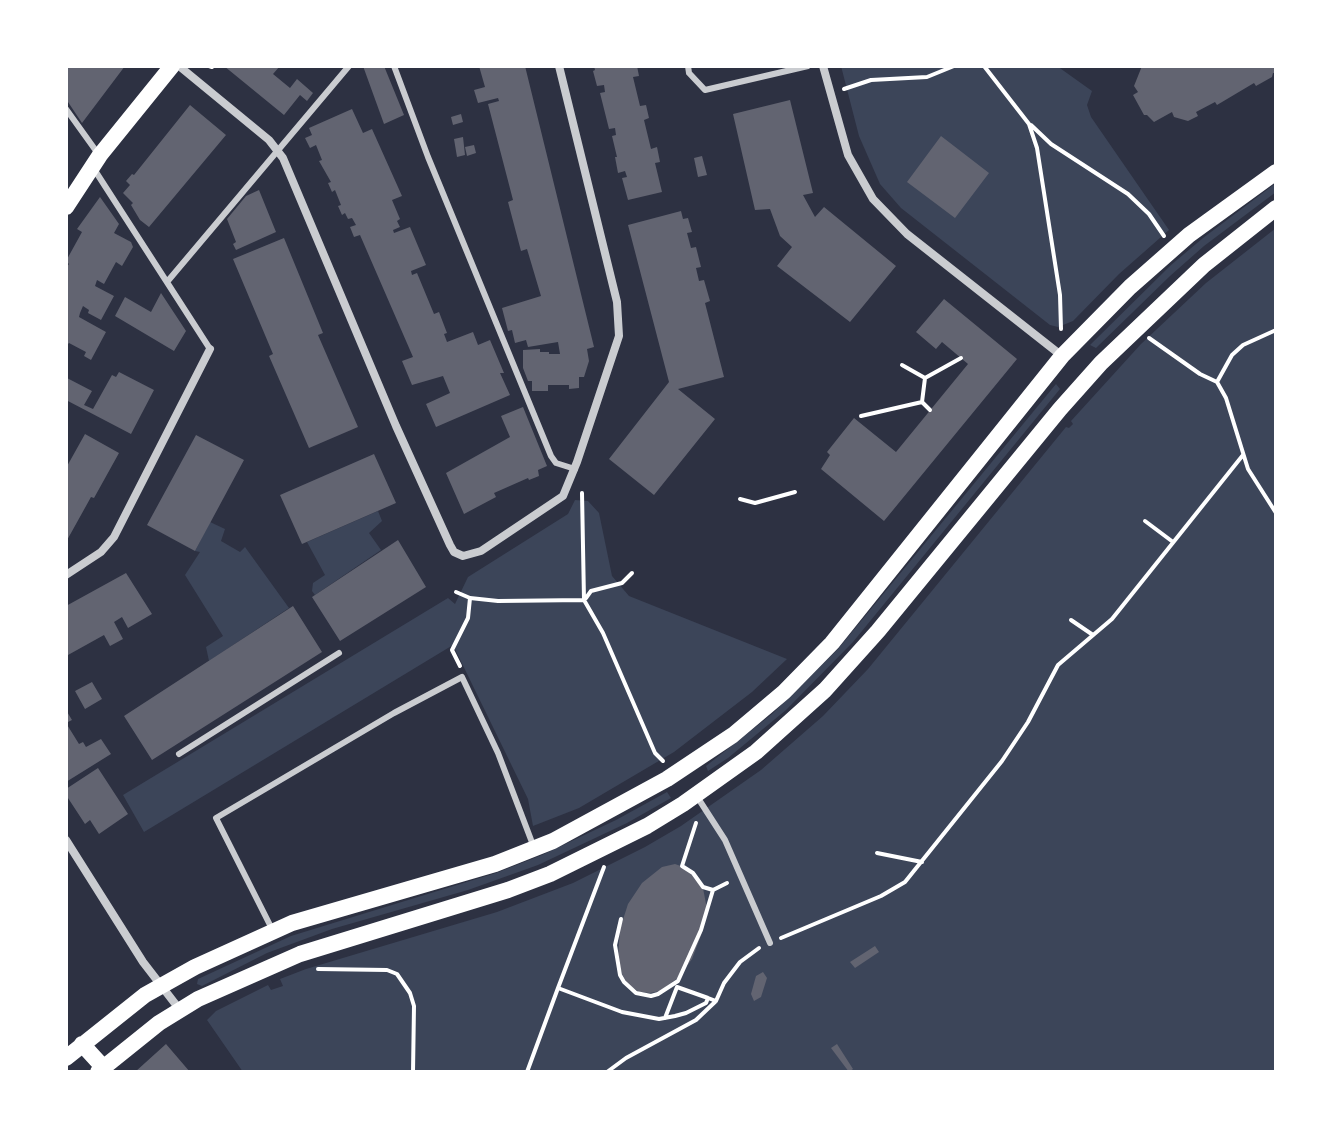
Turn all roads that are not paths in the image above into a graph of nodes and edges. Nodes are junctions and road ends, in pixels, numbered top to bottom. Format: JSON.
{"nodes":[{"id":1,"x":172,"y":66,"type":"edge"},
{"id":2,"x":179,"y":66,"type":"edge"},
{"id":3,"x":349,"y":66,"type":"edge"},
{"id":4,"x":394,"y":66,"type":"edge"},
{"id":5,"x":559,"y":66,"type":"edge"},
{"id":6,"x":688,"y":66,"type":"edge"},
{"id":7,"x":808,"y":66,"type":"edge"},
{"id":8,"x":823,"y":66,"type":"edge"},
{"id":9,"x":66,"y":109,"type":"edge"},
{"id":10,"x":277,"y":149,"type":"junction"},
{"id":11,"x":96,"y":161,"type":"junction"},
{"id":12,"x":1276,"y":172,"type":"edge"},
{"id":13,"x":66,"y":207,"type":"edge"},
{"id":14,"x":1276,"y":208,"type":"edge"},
{"id":15,"x":167,"y":282,"type":"junction"},
{"id":16,"x":210,"y":349,"type":"joint"},
{"id":17,"x":1062,"y":356,"type":"junction"},
{"id":18,"x":575,"y":469,"type":"junction"},
{"id":19,"x":66,"y":575,"type":"edge"},
{"id":20,"x":339,"y":653,"type":"dead end"},
{"id":21,"x":179,"y":754,"type":"dead end"},
{"id":22,"x":696,"y":795,"type":"junction"},
{"id":23,"x":66,"y":840,"type":"edge"},
{"id":24,"x":534,"y":848,"type":"junction"},
{"id":25,"x":273,"y":932,"type":"junction"},
{"id":26,"x":770,"y":943,"type":"road end"},
{"id":27,"x":162,"y":985,"type":"junction"},
{"id":28,"x":180,"y":1010,"type":"junction"},
{"id":29,"x":82,"y":1044,"type":"junction"},
{"id":30,"x":66,"y":1058,"type":"edge"},
{"id":31,"x":100,"y":1070,"type":"edge"}],
"edges":[{"from":1,"to":11,"type":"main road"},
{"from":2,"to":10,"type":"street"},
{"from":3,"to":10,"type":"lane"},
{"from":4,"to":18,"type":"lane"},
{"from":5,"to":18,"type":"street"},
{"from":6,"to":7,"type":"lane"},
{"from":8,"to":17,"type":"street"},
{"from":9,"to":11,"type":"lane"},
{"from":10,"to":15,"type":"lane"},
{"from":10,"to":18,"type":"street"},
{"from":11,"to":13,"type":"main road"},
{"from":11,"to":15,"type":"lane"},
{"from":12,"to":17,"type":"main road"},
{"from":14,"to":22,"type":"main road"},
{"from":15,"to":16,"type":"lane"},
{"from":16,"to":19,"type":"street"},
{"from":17,"to":24,"type":"main road"},
{"from":20,"to":21,"type":"lane"},
{"from":22,"to":26,"type":"lane"},
{"from":22,"to":28,"type":"main road"},
{"from":23,"to":27,"type":"street"},
{"from":24,"to":25,"type":"main road"},
{"from":24,"to":25,"type":"lane"},
{"from":25,"to":27,"type":"main road"},
{"from":27,"to":28,"type":"street"},
{"from":27,"to":29,"type":"main road"},
{"from":28,"to":31,"type":"main road"},
{"from":29,"to":30,"type":"main road"},
{"from":29,"to":31,"type":"main road"}]}
